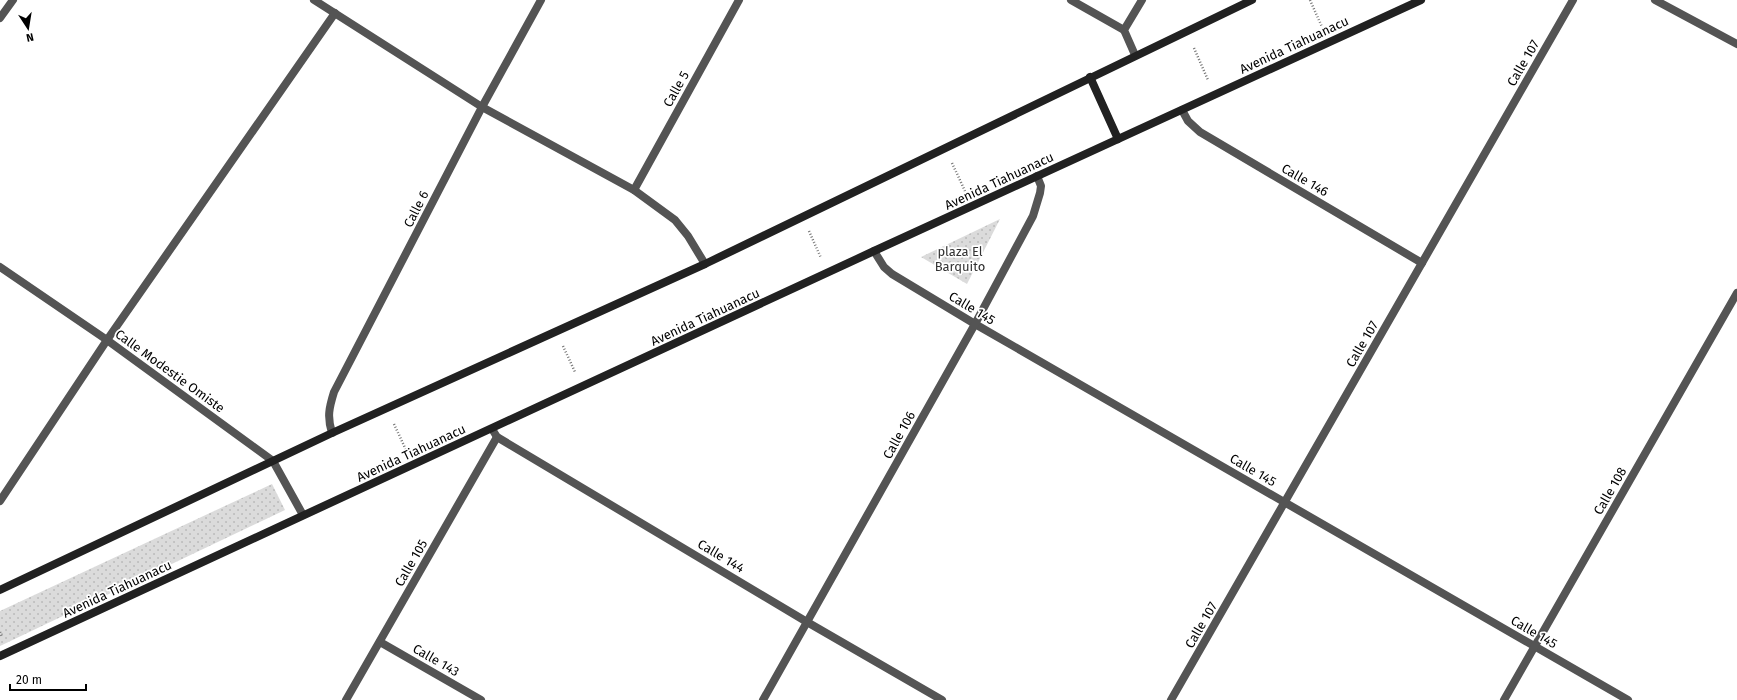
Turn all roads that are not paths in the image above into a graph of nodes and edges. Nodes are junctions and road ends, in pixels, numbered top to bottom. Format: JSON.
{"nodes":[{"id":1,"x":13,"y":0,"type":"edge"},
{"id":2,"x":314,"y":0,"type":"edge"},
{"id":3,"x":541,"y":0,"type":"edge"},
{"id":4,"x":739,"y":0,"type":"edge"},
{"id":5,"x":1071,"y":0,"type":"edge"},
{"id":6,"x":1142,"y":0,"type":"edge"},
{"id":7,"x":1252,"y":0,"type":"edge"},
{"id":8,"x":1421,"y":0,"type":"edge"},
{"id":9,"x":1573,"y":0,"type":"edge"},
{"id":10,"x":1655,"y":0,"type":"edge"},
{"id":11,"x":335,"y":13,"type":"junction"},
{"id":12,"x":0,"y":18,"type":"edge"},
{"id":13,"x":1124,"y":30,"type":"junction"},
{"id":14,"x":1737,"y":44,"type":"edge"},
{"id":15,"x":1135,"y":55,"type":"junction"},
{"id":16,"x":1090,"y":78,"type":"junction"},
{"id":17,"x":482,"y":107,"type":"junction"},
{"id":18,"x":1182,"y":110,"type":"junction"},
{"id":19,"x":1118,"y":139,"type":"junction"},
{"id":20,"x":1037,"y":176,"type":"junction"},
{"id":21,"x":634,"y":190,"type":"junction"},
{"id":22,"x":874,"y":251,"type":"junction"},
{"id":23,"x":1422,"y":263,"type":"junction"},
{"id":24,"x":705,"y":264,"type":"junction"},
{"id":25,"x":0,"y":267,"type":"edge"},
{"id":26,"x":1737,"y":293,"type":"edge"},
{"id":27,"x":975,"y":324,"type":"junction"},
{"id":28,"x":107,"y":340,"type":"junction"},
{"id":29,"x":492,"y":429,"type":"junction"},
{"id":30,"x":332,"y":433,"type":"junction"},
{"id":31,"x":498,"y":437,"type":"junction"},
{"id":32,"x":273,"y":461,"type":"junction"},
{"id":33,"x":0,"y":501,"type":"edge"},
{"id":34,"x":1285,"y":503,"type":"junction"},
{"id":35,"x":303,"y":515,"type":"junction"},
{"id":36,"x":0,"y":590,"type":"edge"},
{"id":37,"x":807,"y":622,"type":"junction"},
{"id":38,"x":380,"y":642,"type":"junction"},
{"id":39,"x":1535,"y":646,"type":"junction"},
{"id":40,"x":0,"y":656,"type":"edge"},
{"id":41,"x":346,"y":700,"type":"edge"},
{"id":42,"x":481,"y":700,"type":"edge"},
{"id":43,"x":763,"y":700,"type":"edge"},
{"id":44,"x":942,"y":700,"type":"edge"},
{"id":45,"x":1171,"y":700,"type":"edge"},
{"id":46,"x":1504,"y":700,"type":"edge"},
{"id":47,"x":1628,"y":700,"type":"edge"}],
"edges":[{"from":1,"to":12,"type":"street"},
{"from":2,"to":11,"type":"street"},
{"from":3,"to":17,"type":"street","name":"Calle 6"},
{"from":4,"to":21,"type":"street","name":"Calle 5"},
{"from":5,"to":13,"type":"street"},
{"from":6,"to":13,"type":"street"},
{"from":7,"to":15,"type":"main road"},
{"from":8,"to":18,"type":"main road","name":"Avenida Tiahuanacu"},
{"from":9,"to":23,"type":"street","name":"Calle 107"},
{"from":10,"to":14,"type":"street"},
{"from":11,"to":17,"type":"street"},
{"from":11,"to":28,"type":"street"},
{"from":13,"to":15,"type":"street"},
{"from":15,"to":16,"type":"main road"},
{"from":16,"to":19,"type":"main road"},
{"from":16,"to":24,"type":"main road"},
{"from":17,"to":21,"type":"street"},
{"from":17,"to":30,"type":"street","name":"Calle 6"},
{"from":18,"to":19,"type":"main road","name":"Avenida Tiahuanacu"},
{"from":18,"to":23,"type":"street","name":"Calle 146"},
{"from":19,"to":20,"type":"main road","name":"Avenida Tiahuanacu"},
{"from":20,"to":22,"type":"main road","name":"Avenida Tiahuanacu"},
{"from":20,"to":27,"type":"street","name":"Calle 106"},
{"from":21,"to":24,"type":"street"},
{"from":22,"to":27,"type":"street","name":"Calle 145"},
{"from":22,"to":29,"type":"main road","name":"Avenida Tiahuanacu"},
{"from":23,"to":34,"type":"street","name":"Calle 107"},
{"from":24,"to":30,"type":"main road"},
{"from":25,"to":28,"type":"street","name":"Calle Modestie Omiste"},
{"from":26,"to":39,"type":"street","name":"Calle 108"},
{"from":27,"to":34,"type":"street","name":"Calle 145"},
{"from":27,"to":37,"type":"street","name":"Calle 106"},
{"from":28,"to":32,"type":"street","name":"Calle Modestie Omiste"},
{"from":28,"to":33,"type":"street"},
{"from":29,"to":31,"type":"street","name":"Calle 144"},
{"from":29,"to":35,"type":"main road","name":"Avenida Tiahuanacu"},
{"from":30,"to":32,"type":"main road"},
{"from":31,"to":37,"type":"street","name":"Calle 144"},
{"from":31,"to":38,"type":"street","name":"Calle 105"},
{"from":32,"to":35,"type":"street","name":"Calle Modestie Omiste"},
{"from":32,"to":36,"type":"main road"},
{"from":34,"to":39,"type":"street","name":"Calle 145"},
{"from":34,"to":45,"type":"street","name":"Calle 107"},
{"from":35,"to":40,"type":"main road","name":"Avenida Tiahuanacu"},
{"from":37,"to":43,"type":"street","name":"Calle 106"},
{"from":37,"to":44,"type":"street","name":"Calle 144"},
{"from":38,"to":41,"type":"street","name":"Calle 105"},
{"from":38,"to":42,"type":"street","name":"Calle 143"},
{"from":39,"to":46,"type":"street","name":"Calle 108"},
{"from":39,"to":47,"type":"street","name":"Calle 145"}]}
